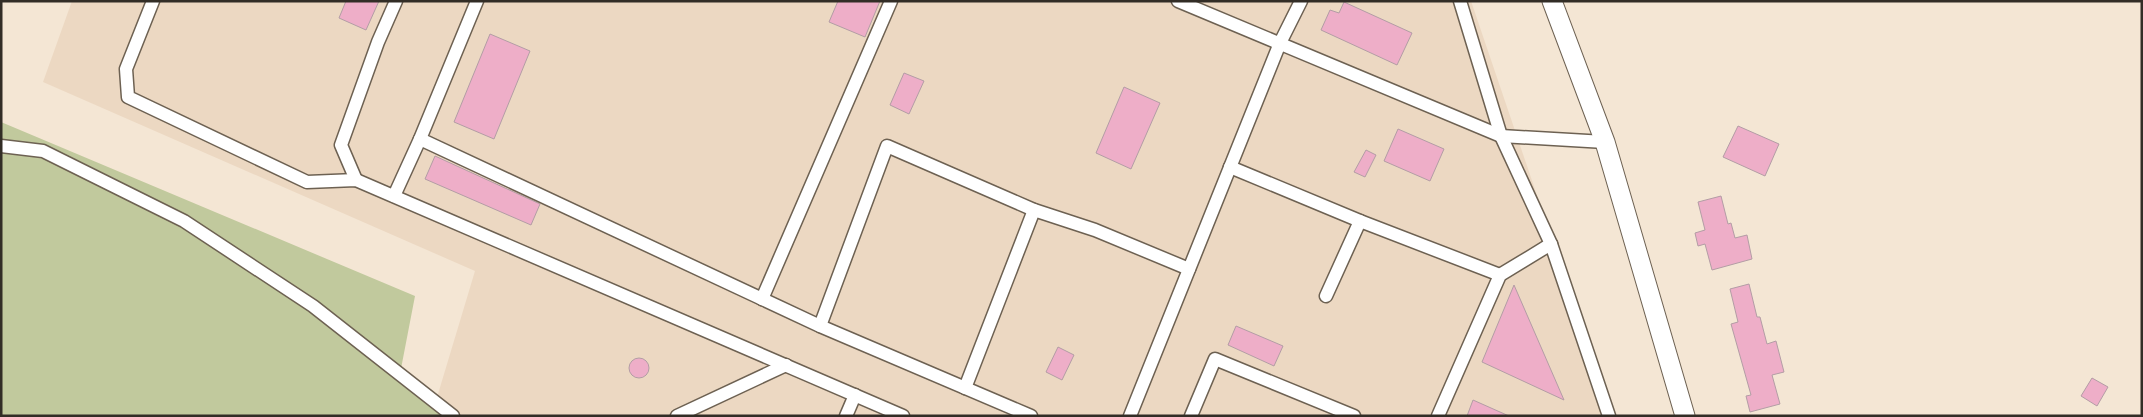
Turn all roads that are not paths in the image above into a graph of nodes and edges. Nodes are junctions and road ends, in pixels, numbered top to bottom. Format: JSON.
{"nodes":[{"id":1,"x":153,"y":1,"type":"edge"},
{"id":2,"x":396,"y":1,"type":"edge"},
{"id":3,"x":477,"y":1,"type":"edge"},
{"id":4,"x":891,"y":1,"type":"edge"},
{"id":5,"x":1178,"y":1,"type":"edge"},
{"id":6,"x":1301,"y":1,"type":"edge"},
{"id":7,"x":1460,"y":1,"type":"edge"},
{"id":8,"x":1552,"y":1,"type":"edge"},
{"id":9,"x":1280,"y":43,"type":"junction"},
{"id":10,"x":1502,"y":136,"type":"junction"},
{"id":11,"x":420,"y":139,"type":"junction"},
{"id":12,"x":1605,"y":142,"type":"junction"},
{"id":13,"x":1,"y":146,"type":"edge"},
{"id":14,"x":1230,"y":166,"type":"junction"},
{"id":15,"x":356,"y":180,"type":"junction"},
{"id":16,"x":394,"y":196,"type":"junction"},
{"id":17,"x":1034,"y":210,"type":"junction"},
{"id":18,"x":1360,"y":221,"type":"junction"},
{"id":19,"x":1551,"y":244,"type":"junction"},
{"id":20,"x":1189,"y":269,"type":"junction"},
{"id":21,"x":1500,"y":275,"type":"junction"},
{"id":22,"x":1326,"y":296,"type":"dead end"},
{"id":23,"x":762,"y":299,"type":"junction"},
{"id":24,"x":820,"y":326,"type":"junction"},
{"id":25,"x":786,"y":365,"type":"junction"},
{"id":26,"x":965,"y":388,"type":"junction"},
{"id":27,"x":855,"y":395,"type":"junction"},
{"id":28,"x":453,"y":416,"type":"edge"},
{"id":29,"x":677,"y":416,"type":"edge"},
{"id":30,"x":846,"y":416,"type":"edge"},
{"id":31,"x":903,"y":416,"type":"edge"},
{"id":32,"x":1031,"y":416,"type":"edge"},
{"id":33,"x":1130,"y":416,"type":"edge"},
{"id":34,"x":1190,"y":416,"type":"edge"},
{"id":35,"x":1354,"y":416,"type":"edge"},
{"id":36,"x":1438,"y":416,"type":"edge"},
{"id":37,"x":1609,"y":416,"type":"edge"},
{"id":38,"x":1685,"y":416,"type":"edge"}],
"edges":[{"from":1,"to":15,"type":"street"},
{"from":2,"to":15,"type":"street"},
{"from":3,"to":11,"type":"street"},
{"from":4,"to":23,"type":"street"},
{"from":5,"to":9,"type":"street"},
{"from":6,"to":9,"type":"street"},
{"from":7,"to":10,"type":"street"},
{"from":8,"to":12,"type":"street"},
{"from":9,"to":10,"type":"street"},
{"from":9,"to":14,"type":"street"},
{"from":10,"to":12,"type":"street"},
{"from":10,"to":19,"type":"street"},
{"from":11,"to":16,"type":"street"},
{"from":11,"to":23,"type":"street"},
{"from":12,"to":38,"type":"street"},
{"from":13,"to":28,"type":"street"},
{"from":14,"to":18,"type":"street"},
{"from":14,"to":20,"type":"street"},
{"from":15,"to":16,"type":"street"},
{"from":16,"to":25,"type":"street"},
{"from":17,"to":20,"type":"street"},
{"from":17,"to":24,"type":"street"},
{"from":17,"to":26,"type":"street"},
{"from":18,"to":21,"type":"street"},
{"from":18,"to":22,"type":"street"},
{"from":19,"to":21,"type":"street"},
{"from":19,"to":37,"type":"street"},
{"from":20,"to":33,"type":"street"},
{"from":21,"to":36,"type":"street"},
{"from":23,"to":24,"type":"street"},
{"from":24,"to":26,"type":"street"},
{"from":25,"to":27,"type":"street"},
{"from":25,"to":29,"type":"street"},
{"from":26,"to":32,"type":"street"},
{"from":27,"to":30,"type":"street"},
{"from":27,"to":31,"type":"street"},
{"from":34,"to":35,"type":"street"}]}
